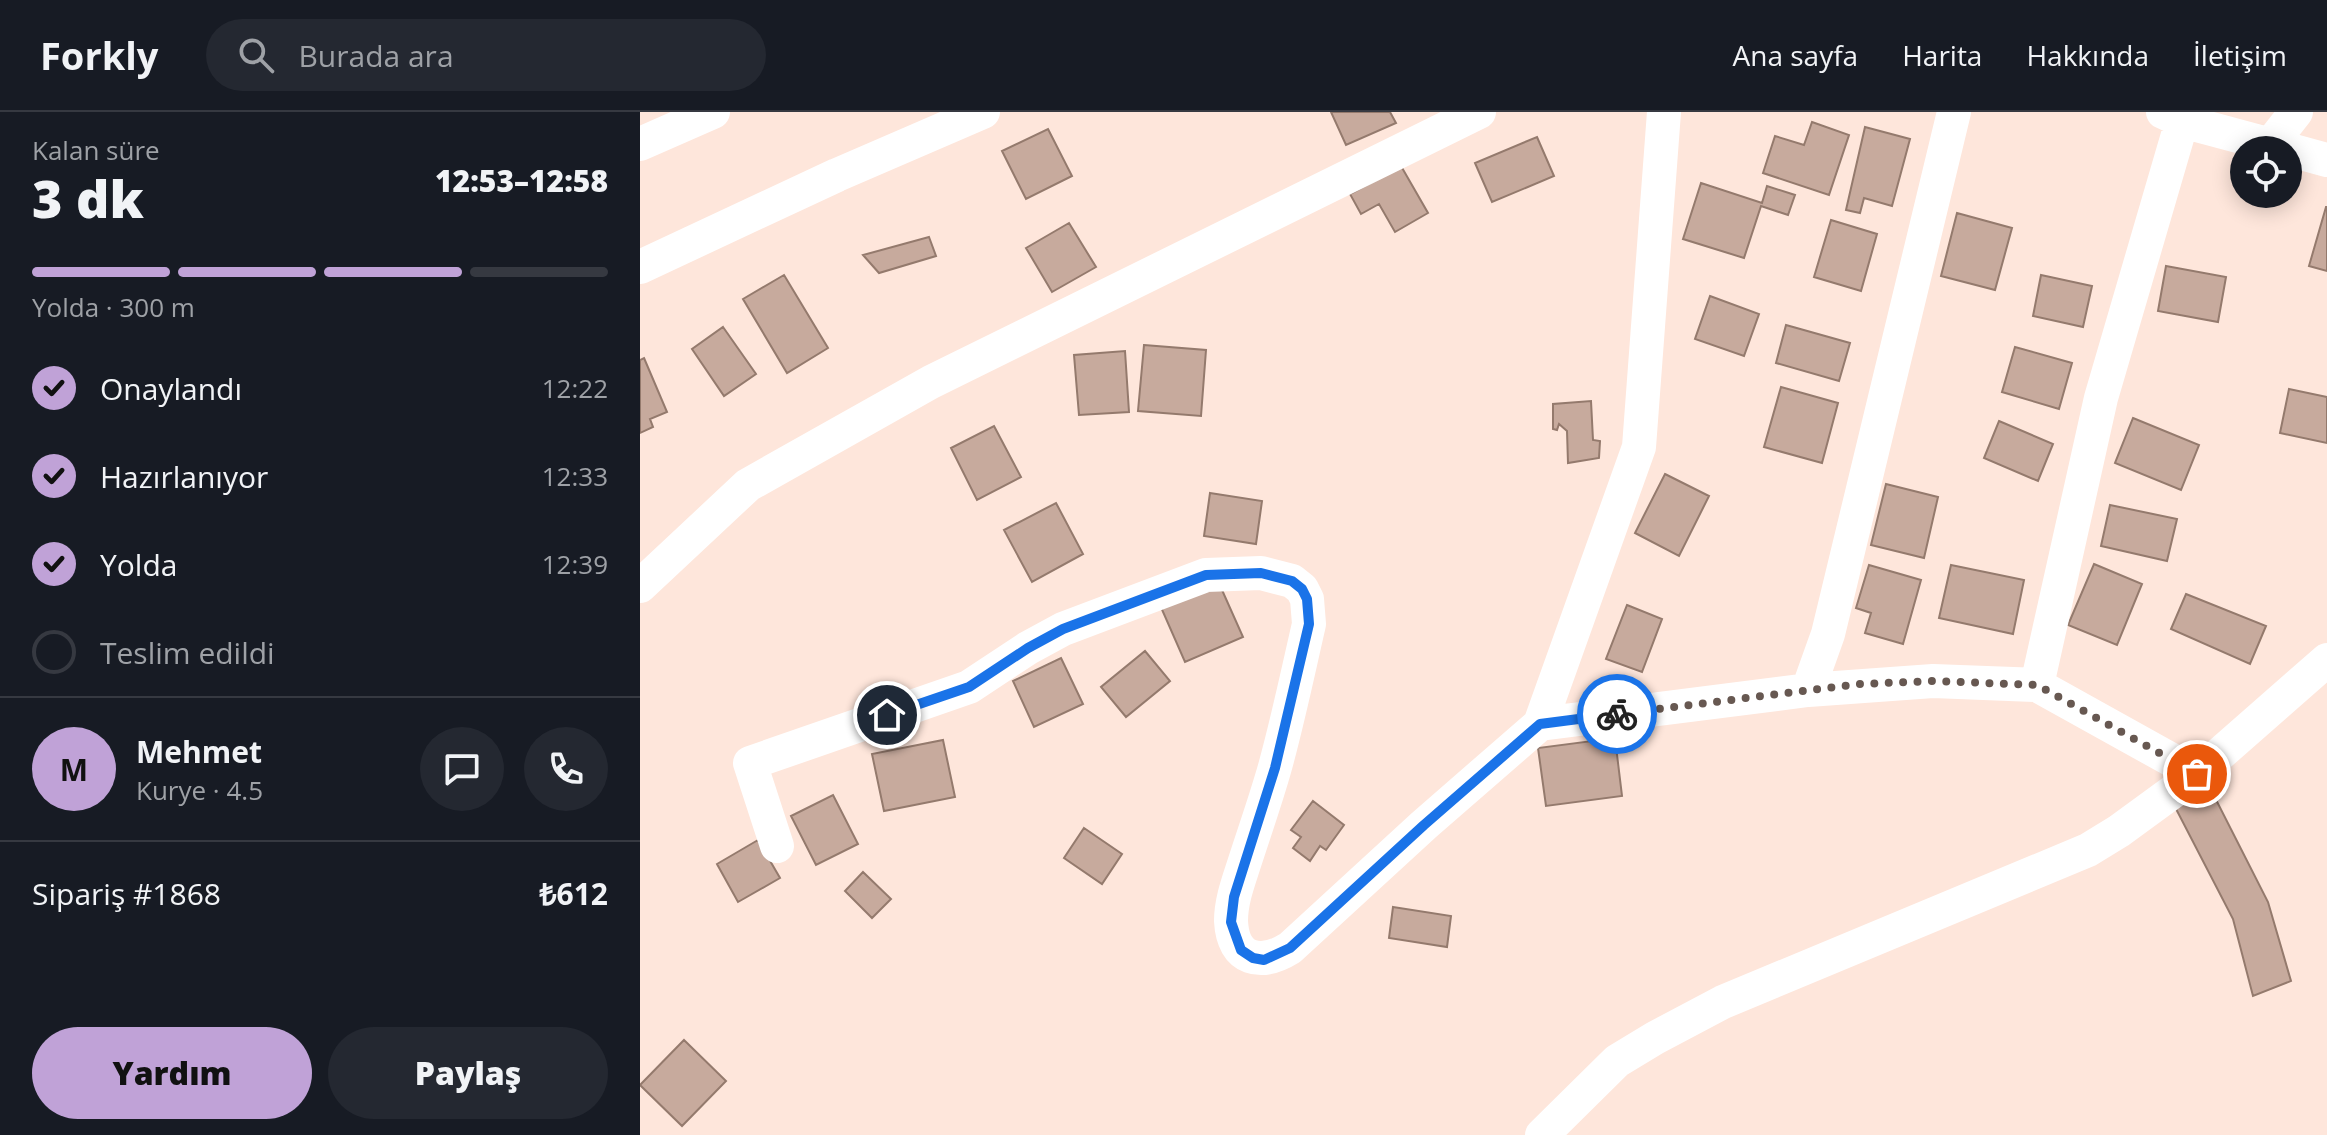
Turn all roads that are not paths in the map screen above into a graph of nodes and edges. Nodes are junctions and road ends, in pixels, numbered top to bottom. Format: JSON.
{"nodes":[{"id":1,"x":713,"y":112,"type":"edge"},
{"id":2,"x":983,"y":112,"type":"edge"},
{"id":3,"x":1479,"y":112,"type":"edge"},
{"id":4,"x":1664,"y":112,"type":"edge"},
{"id":5,"x":1954,"y":112,"type":"edge"},
{"id":6,"x":2296,"y":112,"type":"edge"},
{"id":7,"x":2173,"y":117,"type":"edge"},
{"id":8,"x":2239,"y":136,"type":"edge"},
{"id":9,"x":2277,"y":136,"type":"edge"},
{"id":10,"x":640,"y":144,"type":"edge"},
{"id":11,"x":2302,"y":153,"type":"edge"},
{"id":12,"x":2327,"y":160,"type":"edge"},
{"id":13,"x":640,"y":267,"type":"edge"},
{"id":14,"x":640,"y":586,"type":"edge"},
{"id":15,"x":2327,"y":660,"type":"edge"},
{"id":16,"x":2037,"y":685,"type":"junction"},
{"id":17,"x":1808,"y":690,"type":"junction"},
{"id":18,"x":1540,"y":724,"type":"junction"},
{"id":19,"x":2197,"y":774,"type":"junction"},
{"id":20,"x":777,"y":846,"type":"dead end"},
{"id":21,"x":1542,"y":1135,"type":"edge"}],
"edges":[{"from":1,"to":10,"type":"street"},
{"from":2,"to":13,"type":"street"},
{"from":3,"to":14,"type":"street"},
{"from":4,"to":18,"type":"street"},
{"from":5,"to":17,"type":"street"},
{"from":6,"to":9,"type":"street"},
{"from":7,"to":8,"type":"street"},
{"from":7,"to":16,"type":"street"},
{"from":11,"to":12,"type":"street"},
{"from":15,"to":19,"type":"street"},
{"from":16,"to":17,"type":"street"},
{"from":16,"to":19,"type":"street"},
{"from":17,"to":18,"type":"street"},
{"from":18,"to":20,"type":"street"},
{"from":19,"to":21,"type":"street"}]}
